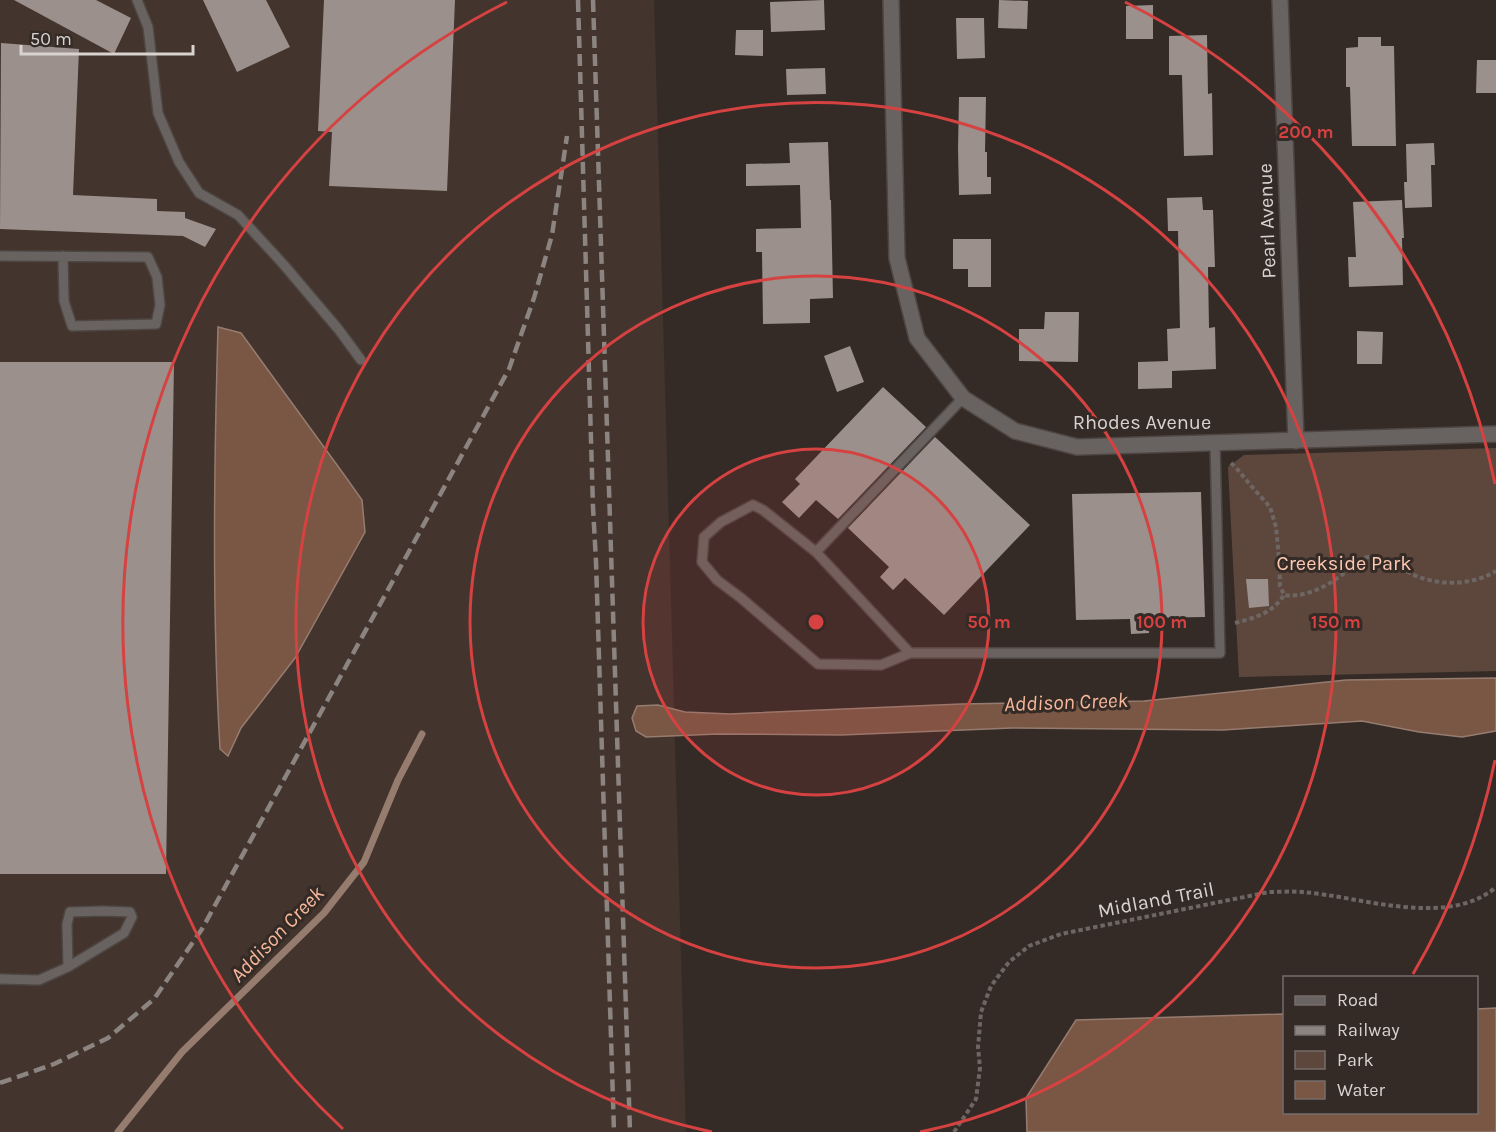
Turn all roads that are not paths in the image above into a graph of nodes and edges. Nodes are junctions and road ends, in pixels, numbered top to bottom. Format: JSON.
{"nodes":[{"id":1,"x":137,"y":0,"type":"edge"},
{"id":2,"x":891,"y":0,"type":"edge"},
{"id":3,"x":1280,"y":0,"type":"edge"},
{"id":4,"x":0,"y":256,"type":"edge"},
{"id":5,"x":63,"y":256,"type":"junction"},
{"id":6,"x":361,"y":360,"type":"dead end"},
{"id":7,"x":963,"y":398,"type":"junction"},
{"id":8,"x":1496,"y":434,"type":"edge"},
{"id":9,"x":1296,"y":441,"type":"junction"},
{"id":10,"x":1215,"y":443,"type":"junction"},
{"id":11,"x":816,"y":552,"type":"junction"},
{"id":12,"x":910,"y":653,"type":"junction"},
{"id":13,"x":68,"y":967,"type":"junction"},
{"id":14,"x":0,"y":980,"type":"edge"}],
"edges":[{"from":1,"to":6,"type":"lane"},
{"from":2,"to":7,"type":"street","name":"Rhodes Avenue"},
{"from":3,"to":9,"type":"street","name":"Pearl Avenue"},
{"from":4,"to":5,"type":"lane"},
{"from":5,"to":5,"type":"lane"},
{"from":7,"to":10,"type":"street","name":"Rhodes Avenue"},
{"from":7,"to":11,"type":"lane"},
{"from":8,"to":9,"type":"street","name":"Rhodes Avenue"},
{"from":9,"to":10,"type":"street","name":"Rhodes Avenue"},
{"from":10,"to":12,"type":"lane"},
{"from":11,"to":12,"type":"lane"},
{"from":11,"to":12,"type":"lane"},
{"from":13,"to":13,"type":"lane"},
{"from":13,"to":14,"type":"lane"}]}
